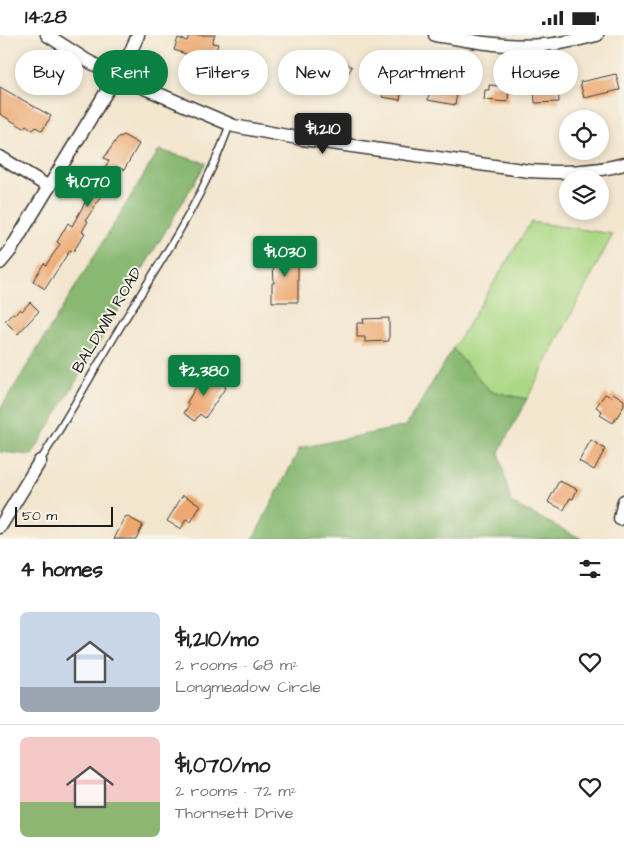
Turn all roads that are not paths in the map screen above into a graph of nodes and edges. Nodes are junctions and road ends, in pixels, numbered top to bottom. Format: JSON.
{"nodes":[{"id":1,"x":47,"y":35,"type":"edge"},
{"id":2,"x":138,"y":35,"type":"edge"},
{"id":3,"x":435,"y":35,"type":"edge"},
{"id":4,"x":597,"y":35,"type":"edge"},
{"id":5,"x":131,"y":50,"type":"edge"},
{"id":6,"x":93,"y":64,"type":"edge"},
{"id":7,"x":105,"y":95,"type":"edge"},
{"id":8,"x":161,"y":95,"type":"edge"},
{"id":9,"x":230,"y":124,"type":"junction"},
{"id":10,"x":0,"y":157,"type":"edge"},
{"id":11,"x":624,"y":164,"type":"edge"},
{"id":12,"x":49,"y":187,"type":"junction"},
{"id":13,"x":0,"y":263,"type":"edge"},
{"id":14,"x":40,"y":461,"type":"joint"},
{"id":15,"x":624,"y":501,"type":"edge"},
{"id":16,"x":620,"y":519,"type":"dead end"},
{"id":17,"x":0,"y":527,"type":"edge"}],
"edges":[{"from":1,"to":6,"type":"street"},
{"from":2,"to":5,"type":"street"},
{"from":3,"to":4,"type":"street"},
{"from":7,"to":12,"type":"street"},
{"from":8,"to":9,"type":"street"},
{"from":9,"to":11,"type":"street"},
{"from":9,"to":14,"type":"lane","name":"BALDWIN ROAD"},
{"from":10,"to":12,"type":"street"},
{"from":12,"to":13,"type":"street"},
{"from":14,"to":17,"type":"street","name":"BALDWIN ROAD"},
{"from":15,"to":16,"type":"street"}]}
